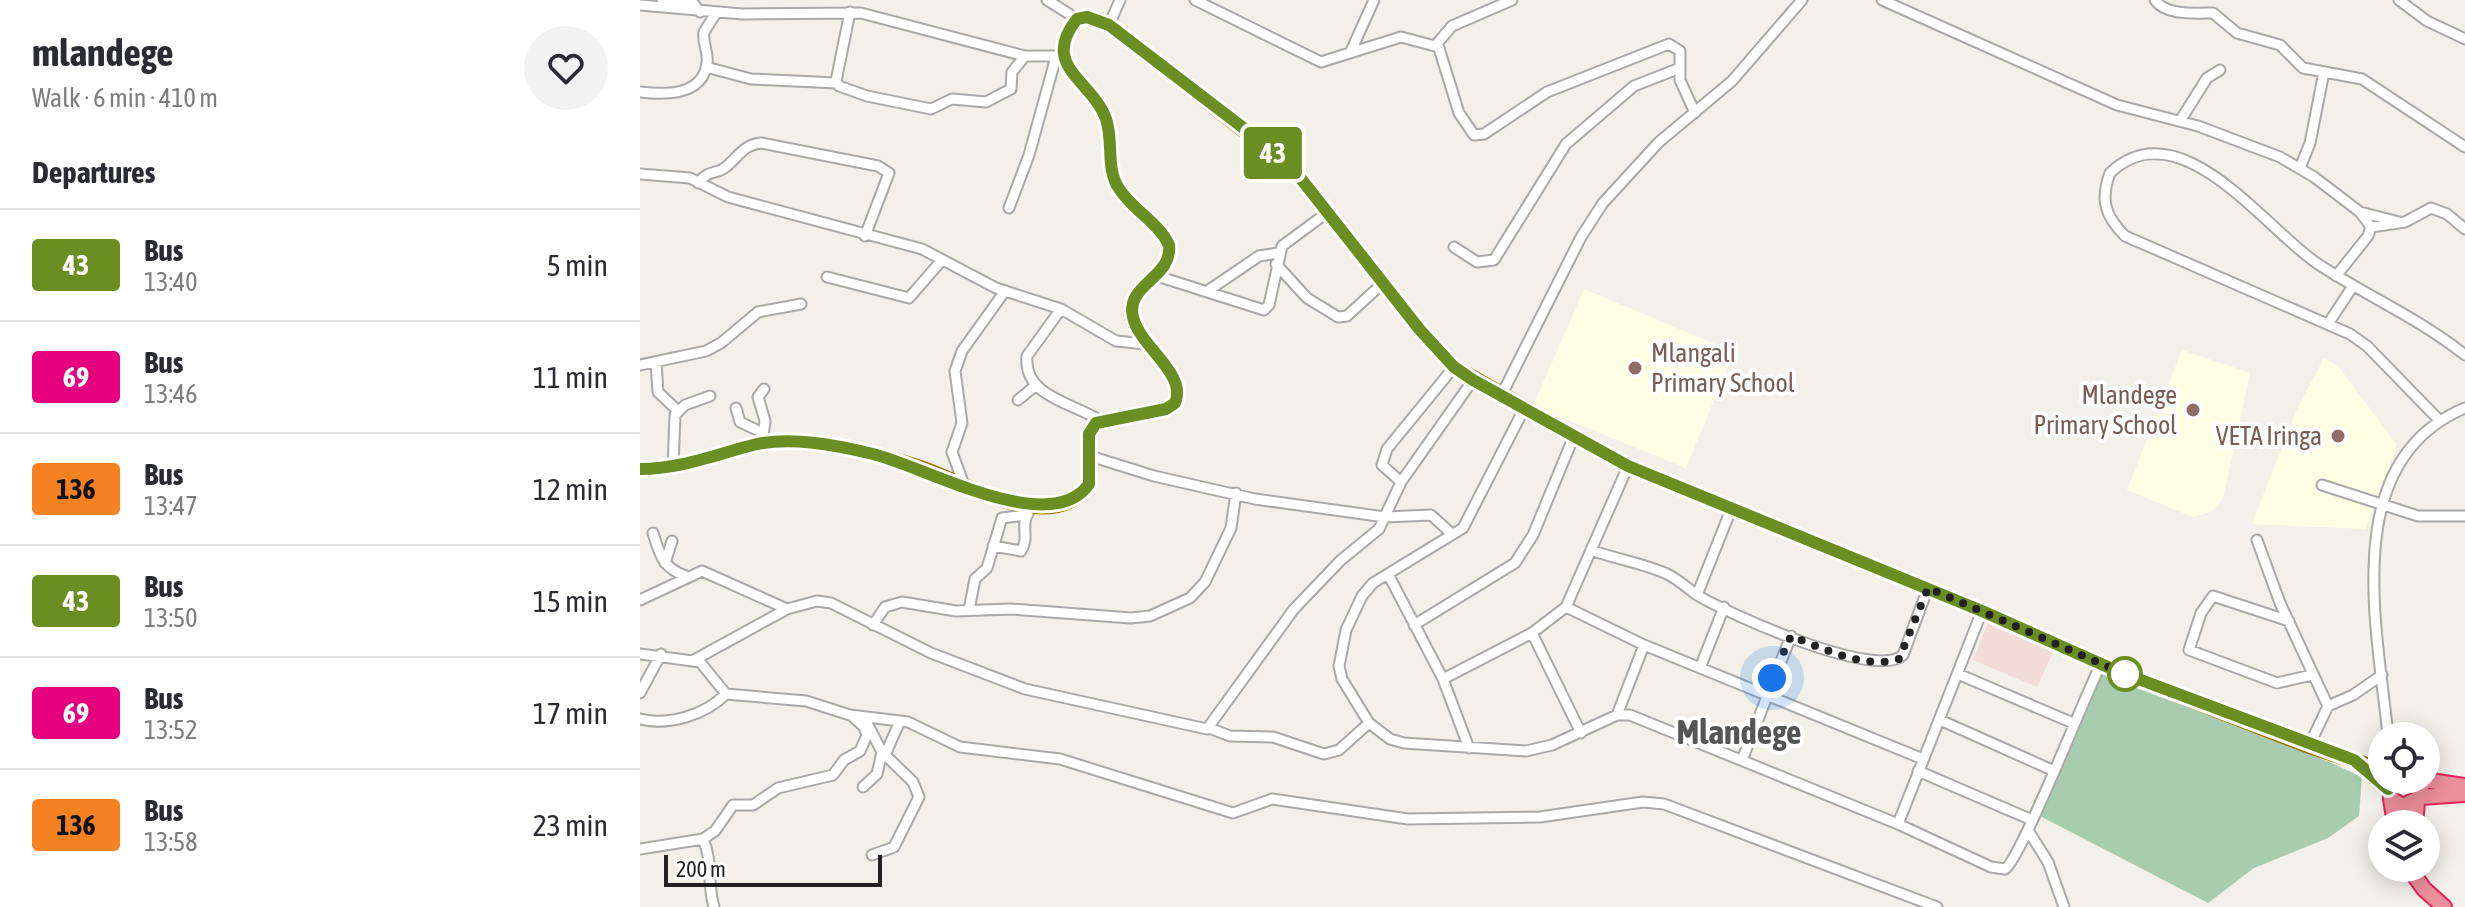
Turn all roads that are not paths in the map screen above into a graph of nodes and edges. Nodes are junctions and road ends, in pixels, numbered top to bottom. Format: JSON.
{"nodes":[{"id":1,"x":662,"y":0,"type":"edge"},
{"id":2,"x":1047,"y":0,"type":"edge"},
{"id":3,"x":1120,"y":0,"type":"edge"},
{"id":4,"x":1195,"y":0,"type":"edge"},
{"id":5,"x":1374,"y":0,"type":"edge"},
{"id":6,"x":1512,"y":0,"type":"edge"},
{"id":7,"x":1802,"y":0,"type":"edge"},
{"id":8,"x":1882,"y":0,"type":"edge"},
{"id":9,"x":2155,"y":0,"type":"edge"},
{"id":10,"x":2399,"y":0,"type":"edge"},
{"id":11,"x":1904,"y":4,"type":"edge"},
{"id":12,"x":640,"y":5,"type":"edge"},
{"id":13,"x":700,"y":12,"type":"junction"},
{"id":14,"x":850,"y":12,"type":"junction"},
{"id":15,"x":716,"y":13,"type":"junction"},
{"id":16,"x":1077,"y":19,"type":"junction"},
{"id":17,"x":1109,"y":25,"type":"junction"},
{"id":18,"x":2465,"y":39,"type":"edge"},
{"id":19,"x":1438,"y":45,"type":"junction"},
{"id":20,"x":1351,"y":51,"type":"junction"},
{"id":21,"x":1025,"y":56,"type":"junction"},
{"id":22,"x":1060,"y":56,"type":"junction"},
{"id":23,"x":706,"y":67,"type":"junction"},
{"id":24,"x":1680,"y":68,"type":"junction"},
{"id":25,"x":2220,"y":70,"type":"dead end"},
{"id":26,"x":2324,"y":72,"type":"junction"},
{"id":27,"x":837,"y":83,"type":"junction"},
{"id":28,"x":640,"y":92,"type":"edge"},
{"id":29,"x":1695,"y":113,"type":"junction"},
{"id":30,"x":2180,"y":121,"type":"junction"},
{"id":31,"x":2465,"y":147,"type":"edge"},
{"id":32,"x":2300,"y":168,"type":"junction"},
{"id":33,"x":640,"y":174,"type":"edge"},
{"id":34,"x":698,"y":183,"type":"junction"},
{"id":35,"x":1009,"y":208,"type":"dead end"},
{"id":36,"x":1328,"y":212,"type":"junction"},
{"id":37,"x":2360,"y":212,"type":"junction"},
{"id":38,"x":2400,"y":222,"type":"junction"},
{"id":39,"x":2371,"y":227,"type":"junction"},
{"id":40,"x":2465,"y":229,"type":"edge"},
{"id":41,"x":865,"y":236,"type":"junction"},
{"id":42,"x":1454,"y":247,"type":"dead end"},
{"id":43,"x":1278,"y":253,"type":"junction"},
{"id":44,"x":942,"y":260,"type":"junction"},
{"id":45,"x":1276,"y":264,"type":"junction"},
{"id":46,"x":1157,"y":276,"type":"junction"},
{"id":47,"x":2336,"y":276,"type":"junction"},
{"id":48,"x":827,"y":277,"type":"dead end"},
{"id":49,"x":1383,"y":283,"type":"junction"},
{"id":50,"x":2353,"y":286,"type":"junction"},
{"id":51,"x":1209,"y":290,"type":"junction"},
{"id":52,"x":1005,"y":291,"type":"junction"},
{"id":53,"x":801,"y":304,"type":"dead end"},
{"id":54,"x":1061,"y":309,"type":"junction"},
{"id":55,"x":2328,"y":324,"type":"junction"},
{"id":56,"x":1146,"y":344,"type":"junction"},
{"id":57,"x":2465,"y":355,"type":"edge"},
{"id":58,"x":656,"y":363,"type":"junction"},
{"id":59,"x":640,"y":365,"type":"edge"},
{"id":60,"x":1454,"y":367,"type":"junction"},
{"id":61,"x":1473,"y":380,"type":"junction"},
{"id":62,"x":1035,"y":386,"type":"junction"},
{"id":63,"x":764,"y":389,"type":"dead end"},
{"id":64,"x":710,"y":396,"type":"dead end"},
{"id":65,"x":1501,"y":396,"type":"junction"},
{"id":66,"x":1018,"y":400,"type":"dead end"},
{"id":67,"x":736,"y":408,"type":"dead end"},
{"id":68,"x":2465,"y":408,"type":"edge"},
{"id":69,"x":1524,"y":409,"type":"junction"},
{"id":70,"x":678,"y":411,"type":"junction"},
{"id":71,"x":1101,"y":421,"type":"junction"},
{"id":72,"x":2440,"y":421,"type":"junction"},
{"id":73,"x":1574,"y":436,"type":"junction"},
{"id":74,"x":762,"y":438,"type":"junction"},
{"id":75,"x":1090,"y":456,"type":"junction"},
{"id":76,"x":1628,"y":466,"type":"junction"},
{"id":77,"x":673,"y":467,"type":"junction"},
{"id":78,"x":640,"y":469,"type":"edge"},
{"id":79,"x":1401,"y":482,"type":"junction"},
{"id":80,"x":964,"y":485,"type":"junction"},
{"id":81,"x":2322,"y":485,"type":"dead end"},
{"id":82,"x":1236,"y":493,"type":"junction"},
{"id":83,"x":2383,"y":506,"type":"junction"},
{"id":84,"x":1040,"y":507,"type":"junction"},
{"id":85,"x":1732,"y":507,"type":"junction"},
{"id":86,"x":1026,"y":515,"type":"junction"},
{"id":87,"x":2465,"y":516,"type":"edge"},
{"id":88,"x":1385,"y":517,"type":"junction"},
{"id":89,"x":653,"y":533,"type":"dead end"},
{"id":90,"x":1452,"y":534,"type":"junction"},
{"id":91,"x":2257,"y":540,"type":"dead end"},
{"id":92,"x":672,"y":541,"type":"dead end"},
{"id":93,"x":993,"y":546,"type":"junction"},
{"id":94,"x":1591,"y":550,"type":"junction"},
{"id":95,"x":665,"y":563,"type":"junction"},
{"id":96,"x":1388,"y":574,"type":"junction"},
{"id":97,"x":686,"y":576,"type":"junction"},
{"id":98,"x":1928,"y":588,"type":"junction"},
{"id":99,"x":1697,"y":595,"type":"junction"},
{"id":100,"x":640,"y":600,"type":"edge"},
{"id":101,"x":1566,"y":607,"type":"junction"},
{"id":102,"x":1724,"y":607,"type":"junction"},
{"id":103,"x":787,"y":609,"type":"junction"},
{"id":104,"x":969,"y":610,"type":"junction"},
{"id":105,"x":1982,"y":611,"type":"junction"},
{"id":106,"x":2289,"y":621,"type":"junction"},
{"id":107,"x":873,"y":625,"type":"junction"},
{"id":108,"x":1414,"y":625,"type":"junction"},
{"id":109,"x":1532,"y":633,"type":"junction"},
{"id":110,"x":1791,"y":636,"type":"junction"},
{"id":111,"x":1644,"y":645,"type":"junction"},
{"id":112,"x":640,"y":654,"type":"edge"},
{"id":113,"x":661,"y":654,"type":"junction"},
{"id":114,"x":694,"y":660,"type":"junction"},
{"id":115,"x":2101,"y":664,"type":"junction"},
{"id":116,"x":1700,"y":668,"type":"junction"},
{"id":117,"x":1958,"y":674,"type":"junction"},
{"id":118,"x":2312,"y":675,"type":"junction"},
{"id":119,"x":2382,"y":675,"type":"junction"},
{"id":120,"x":1443,"y":679,"type":"junction"},
{"id":121,"x":640,"y":693,"type":"edge"},
{"id":122,"x":726,"y":694,"type":"junction"},
{"id":123,"x":1766,"y":694,"type":"junction"},
{"id":124,"x":2328,"y":706,"type":"junction"},
{"id":125,"x":850,"y":715,"type":"junction"},
{"id":126,"x":1617,"y":715,"type":"junction"},
{"id":127,"x":867,"y":717,"type":"junction"},
{"id":128,"x":640,"y":719,"type":"edge"},
{"id":129,"x":1940,"y":720,"type":"junction"},
{"id":130,"x":900,"y":721,"type":"junction"},
{"id":131,"x":2387,"y":722,"type":"edge"},
{"id":132,"x":1369,"y":723,"type":"junction"},
{"id":133,"x":2073,"y":723,"type":"junction"},
{"id":134,"x":1209,"y":728,"type":"junction"},
{"id":135,"x":1581,"y":733,"type":"junction"},
{"id":136,"x":2309,"y":746,"type":"junction"},
{"id":137,"x":1469,"y":748,"type":"junction"},
{"id":138,"x":884,"y":754,"type":"junction"},
{"id":139,"x":1923,"y":759,"type":"junction"},
{"id":140,"x":1742,"y":760,"type":"junction"},
{"id":141,"x":2354,"y":760,"type":"junction"},
{"id":142,"x":2368,"y":765,"type":"edge"},
{"id":143,"x":2052,"y":770,"type":"junction"},
{"id":144,"x":1918,"y":771,"type":"junction"},
{"id":145,"x":2368,"y":771,"type":"edge"},
{"id":146,"x":2440,"y":782,"type":"edge"},
{"id":147,"x":2465,"y":786,"type":"edge"},
{"id":148,"x":863,"y":787,"type":"dead end"},
{"id":149,"x":2394,"y":794,"type":"edge"},
{"id":150,"x":2420,"y":794,"type":"edge"},
{"id":151,"x":2465,"y":794,"type":"edge"},
{"id":152,"x":2419,"y":799,"type":"junction"},
{"id":153,"x":2417,"y":810,"type":"edge"},
{"id":154,"x":2032,"y":820,"type":"junction"},
{"id":155,"x":1898,"y":824,"type":"junction"},
{"id":156,"x":2029,"y":832,"type":"junction"},
{"id":157,"x":703,"y":839,"type":"junction"},
{"id":158,"x":640,"y":849,"type":"edge"},
{"id":159,"x":872,"y":855,"type":"dead end"},
{"id":160,"x":2419,"y":882,"type":"edge"},
{"id":161,"x":714,"y":907,"type":"edge"},
{"id":162,"x":1937,"y":907,"type":"edge"},
{"id":163,"x":2064,"y":907,"type":"edge"},
{"id":164,"x":2444,"y":907,"type":"edge"}],
"edges":[{"from":1,"to":13,"type":"street"},
{"from":2,"to":16,"type":"street"},
{"from":3,"to":17,"type":"street"},
{"from":4,"to":20,"type":"street"},
{"from":5,"to":20,"type":"street"},
{"from":6,"to":19,"type":"street"},
{"from":7,"to":29,"type":"street"},
{"from":8,"to":11,"type":"street"},
{"from":9,"to":26,"type":"street"},
{"from":10,"to":18,"type":"street"},
{"from":11,"to":30,"type":"street"},
{"from":12,"to":13,"type":"street"},
{"from":13,"to":15,"type":"street"},
{"from":14,"to":15,"type":"street"},
{"from":14,"to":21,"type":"street"},
{"from":14,"to":27,"type":"street"},
{"from":15,"to":23,"type":"street"},
{"from":16,"to":17,"type":"main road"},
{"from":16,"to":22,"type":"main road"},
{"from":17,"to":36,"type":"main road"},
{"from":19,"to":20,"type":"street"},
{"from":19,"to":24,"type":"street"},
{"from":21,"to":22,"type":"street"},
{"from":21,"to":27,"type":"street"},
{"from":22,"to":35,"type":"street"},
{"from":22,"to":46,"type":"main road"},
{"from":23,"to":27,"type":"street"},
{"from":23,"to":28,"type":"street"},
{"from":24,"to":29,"type":"street"},
{"from":24,"to":42,"type":"street"},
{"from":25,"to":30,"type":"street"},
{"from":26,"to":31,"type":"street"},
{"from":26,"to":32,"type":"street"},
{"from":29,"to":65,"type":"street"},
{"from":30,"to":32,"type":"street"},
{"from":32,"to":37,"type":"street"},
{"from":33,"to":34,"type":"street"},
{"from":34,"to":41,"type":"street"},
{"from":34,"to":41,"type":"street"},
{"from":36,"to":43,"type":"street"},
{"from":36,"to":49,"type":"main road"},
{"from":37,"to":38,"type":"street"},
{"from":37,"to":39,"type":"street"},
{"from":38,"to":39,"type":"street"},
{"from":38,"to":40,"type":"street"},
{"from":39,"to":47,"type":"street"},
{"from":41,"to":44,"type":"street"},
{"from":43,"to":45,"type":"street"},
{"from":43,"to":51,"type":"street"},
{"from":44,"to":48,"type":"street"},
{"from":44,"to":52,"type":"street"},
{"from":45,"to":49,"type":"street"},
{"from":45,"to":51,"type":"street"},
{"from":46,"to":51,"type":"street"},
{"from":46,"to":56,"type":"main road"},
{"from":47,"to":50,"type":"street"},
{"from":47,"to":55,"type":"street"},
{"from":49,"to":60,"type":"main road"},
{"from":50,"to":55,"type":"street"},
{"from":50,"to":57,"type":"street"},
{"from":52,"to":54,"type":"street"},
{"from":52,"to":80,"type":"street"},
{"from":53,"to":58,"type":"street"},
{"from":54,"to":56,"type":"street"},
{"from":54,"to":62,"type":"street"},
{"from":55,"to":72,"type":"street"},
{"from":56,"to":71,"type":"main road"},
{"from":58,"to":59,"type":"street"},
{"from":58,"to":70,"type":"street"},
{"from":60,"to":61,"type":"main road"},
{"from":60,"to":79,"type":"street"},
{"from":61,"to":65,"type":"main road"},
{"from":61,"to":79,"type":"street"},
{"from":62,"to":66,"type":"street"},
{"from":62,"to":71,"type":"street"},
{"from":63,"to":74,"type":"street"},
{"from":64,"to":70,"type":"street"},
{"from":65,"to":69,"type":"main road"},
{"from":67,"to":74,"type":"street"},
{"from":68,"to":72,"type":"street"},
{"from":69,"to":73,"type":"main road"},
{"from":69,"to":90,"type":"street"},
{"from":70,"to":77,"type":"street"},
{"from":71,"to":75,"type":"main road"},
{"from":72,"to":83,"type":"street"},
{"from":73,"to":76,"type":"main road"},
{"from":73,"to":108,"type":"street"},
{"from":74,"to":77,"type":"main road"},
{"from":74,"to":80,"type":"main road"},
{"from":75,"to":82,"type":"street"},
{"from":75,"to":84,"type":"main road"},
{"from":76,"to":85,"type":"main road"},
{"from":76,"to":94,"type":"street"},
{"from":77,"to":78,"type":"main road"},
{"from":79,"to":88,"type":"street"},
{"from":80,"to":84,"type":"main road"},
{"from":81,"to":83,"type":"street"},
{"from":82,"to":88,"type":"street"},
{"from":82,"to":104,"type":"street"},
{"from":83,"to":87,"type":"street"},
{"from":83,"to":119,"type":"street"},
{"from":84,"to":86,"type":"street"},
{"from":85,"to":98,"type":"main road"},
{"from":85,"to":99,"type":"street"},
{"from":86,"to":93,"type":"street"},
{"from":86,"to":93,"type":"street"},
{"from":88,"to":90,"type":"street"},
{"from":88,"to":134,"type":"street"},
{"from":89,"to":95,"type":"street"},
{"from":90,"to":96,"type":"street"},
{"from":91,"to":106,"type":"street"},
{"from":92,"to":95,"type":"street"},
{"from":93,"to":104,"type":"street"},
{"from":94,"to":99,"type":"street"},
{"from":94,"to":101,"type":"street"},
{"from":95,"to":97,"type":"street"},
{"from":96,"to":108,"type":"street"},
{"from":96,"to":132,"type":"street"},
{"from":97,"to":100,"type":"street"},
{"from":97,"to":103,"type":"street"},
{"from":98,"to":105,"type":"main road"},
{"from":98,"to":110,"type":"street"},
{"from":99,"to":102,"type":"street"},
{"from":101,"to":109,"type":"street"},
{"from":101,"to":111,"type":"street"},
{"from":102,"to":110,"type":"street"},
{"from":102,"to":116,"type":"street"},
{"from":103,"to":107,"type":"street"},
{"from":103,"to":114,"type":"street"},
{"from":104,"to":107,"type":"street"},
{"from":105,"to":115,"type":"main road"},
{"from":105,"to":117,"type":"street"},
{"from":106,"to":118,"type":"street"},
{"from":106,"to":118,"type":"street"},
{"from":107,"to":134,"type":"street"},
{"from":108,"to":120,"type":"street"},
{"from":109,"to":120,"type":"street"},
{"from":109,"to":135,"type":"street"},
{"from":110,"to":123,"type":"street"},
{"from":111,"to":116,"type":"street"},
{"from":111,"to":126,"type":"street"},
{"from":112,"to":113,"type":"street"},
{"from":113,"to":114,"type":"street"},
{"from":113,"to":121,"type":"street"},
{"from":114,"to":122,"type":"street"},
{"from":115,"to":133,"type":"street"},
{"from":115,"to":136,"type":"main road"},
{"from":116,"to":123,"type":"street"},
{"from":117,"to":129,"type":"street"},
{"from":117,"to":133,"type":"street"},
{"from":118,"to":124,"type":"street"},
{"from":119,"to":124,"type":"street"},
{"from":119,"to":131,"type":"street"},
{"from":120,"to":137,"type":"street"},
{"from":122,"to":125,"type":"street"},
{"from":122,"to":128,"type":"street"},
{"from":123,"to":139,"type":"street"},
{"from":123,"to":140,"type":"street"},
{"from":124,"to":136,"type":"street"},
{"from":125,"to":127,"type":"street"},
{"from":125,"to":157,"type":"street"},
{"from":126,"to":135,"type":"street"},
{"from":126,"to":140,"type":"street"},
{"from":127,"to":130,"type":"street"},
{"from":127,"to":138,"type":"street"},
{"from":129,"to":139,"type":"street"},
{"from":129,"to":143,"type":"street"},
{"from":130,"to":138,"type":"street"},
{"from":130,"to":162,"type":"street"},
{"from":132,"to":134,"type":"street"},
{"from":132,"to":137,"type":"street"},
{"from":133,"to":143,"type":"street"},
{"from":135,"to":137,"type":"street"},
{"from":136,"to":141,"type":"main road"},
{"from":138,"to":148,"type":"street"},
{"from":138,"to":159,"type":"street"},
{"from":139,"to":144,"type":"street"},
{"from":140,"to":155,"type":"street"},
{"from":141,"to":142,"type":"main road"},
{"from":141,"to":145,"type":"main road"},
{"from":143,"to":154,"type":"street"},
{"from":144,"to":154,"type":"street"},
{"from":144,"to":155,"type":"street"},
{"from":146,"to":147,"type":"highway"},
{"from":149,"to":152,"type":"highway"},
{"from":150,"to":152,"type":"highway"},
{"from":151,"to":152,"type":"highway"},
{"from":152,"to":153,"type":"highway"},
{"from":154,"to":156,"type":"street"},
{"from":155,"to":156,"type":"street"},
{"from":156,"to":163,"type":"street"},
{"from":157,"to":158,"type":"street"},
{"from":157,"to":161,"type":"street"},
{"from":160,"to":164,"type":"highway"}]}
